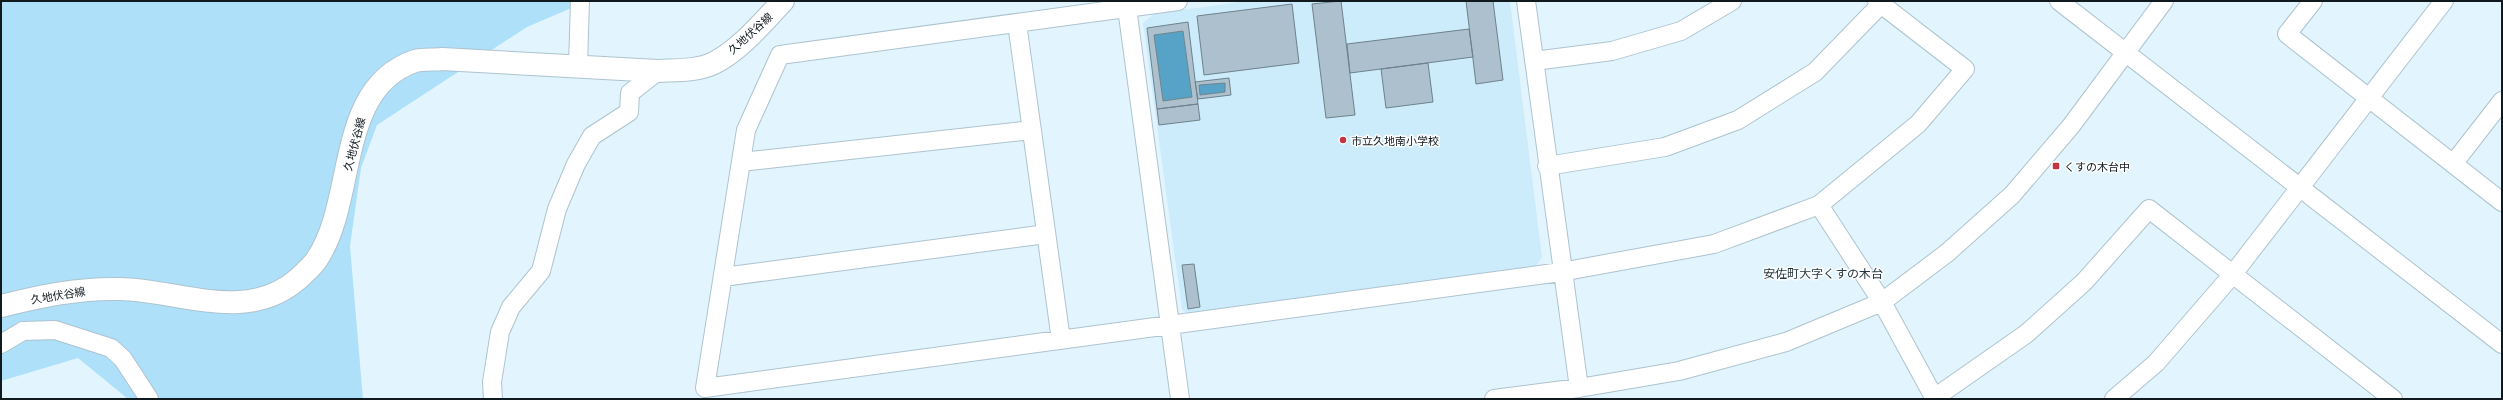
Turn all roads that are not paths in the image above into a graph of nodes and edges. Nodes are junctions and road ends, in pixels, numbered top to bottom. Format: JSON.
{"nodes":[{"id":1,"x":580,"y":1,"type":"edge"},
{"id":2,"x":783,"y":1,"type":"edge"},
{"id":3,"x":1178,"y":1,"type":"edge"},
{"id":4,"x":1526,"y":1,"type":"edge"},
{"id":5,"x":1732,"y":1,"type":"edge"},
{"id":6,"x":2059,"y":1,"type":"edge"},
{"id":7,"x":2164,"y":1,"type":"edge"},
{"id":8,"x":2313,"y":1,"type":"edge"},
{"id":9,"x":2444,"y":1,"type":"edge"},
{"id":10,"x":1881,"y":2,"type":"edge"},
{"id":11,"x":1126,"y":8,"type":"junction"},
{"id":12,"x":1017,"y":23,"type":"junction"},
{"id":13,"x":2125,"y":52,"type":"junction"},
{"id":14,"x":1534,"y":61,"type":"junction"},
{"id":15,"x":578,"y":66,"type":"junction"},
{"id":16,"x":658,"y":71,"type":"junction"},
{"id":17,"x":2370,"y":98,"type":"junction"},
{"id":18,"x":2502,"y":101,"type":"edge"},
{"id":19,"x":1032,"y":130,"type":"junction"},
{"id":20,"x":741,"y":162,"type":"junction"},
{"id":21,"x":2453,"y":164,"type":"junction"},
{"id":22,"x":1547,"y":166,"type":"junction"},
{"id":23,"x":2300,"y":188,"type":"junction"},
{"id":24,"x":2502,"y":202,"type":"edge"},
{"id":25,"x":1819,"y":205,"type":"junction"},
{"id":26,"x":1046,"y":234,"type":"junction"},
{"id":27,"x":1561,"y":272,"type":"junction"},
{"id":28,"x":2233,"y":274,"type":"junction"},
{"id":29,"x":723,"y":277,"type":"junction"},
{"id":30,"x":1882,"y":302,"type":"junction"},
{"id":31,"x":1,"y":306,"type":"edge"},
{"id":32,"x":1169,"y":325,"type":"junction"},
{"id":33,"x":1061,"y":340,"type":"junction"},
{"id":34,"x":1,"y":344,"type":"edge"},
{"id":35,"x":2502,"y":344,"type":"edge"},
{"id":36,"x":1579,"y":388,"type":"junction"},
{"id":37,"x":149,"y":399,"type":"edge"},
{"id":38,"x":493,"y":399,"type":"edge"},
{"id":39,"x":1180,"y":399,"type":"edge"},
{"id":40,"x":1494,"y":399,"type":"edge"},
{"id":41,"x":1934,"y":399,"type":"edge"},
{"id":42,"x":2114,"y":399,"type":"edge"},
{"id":43,"x":2393,"y":399,"type":"edge"}],
"edges":[{"from":1,"to":15,"type":"street"},
{"from":2,"to":16,"type":"main road","name":"久地伏谷線"},
{"from":3,"to":11,"type":"street"},
{"from":4,"to":14,"type":"street"},
{"from":5,"to":14,"type":"street"},
{"from":6,"to":13,"type":"street"},
{"from":7,"to":13,"type":"street"},
{"from":8,"to":17,"type":"street"},
{"from":9,"to":17,"type":"street"},
{"from":10,"to":22,"type":"street"},
{"from":10,"to":25,"type":"street"},
{"from":11,"to":12,"type":"street"},
{"from":11,"to":32,"type":"street"},
{"from":12,"to":19,"type":"street"},
{"from":12,"to":20,"type":"street"},
{"from":13,"to":23,"type":"street"},
{"from":13,"to":30,"type":"street"},
{"from":14,"to":22,"type":"street"},
{"from":15,"to":16,"type":"main road","name":"久地伏谷線"},
{"from":15,"to":31,"type":"main road","name":"久地伏谷線"},
{"from":16,"to":38,"type":"street"},
{"from":17,"to":21,"type":"street"},
{"from":17,"to":23,"type":"street"},
{"from":18,"to":21,"type":"street"},
{"from":19,"to":20,"type":"street"},
{"from":19,"to":26,"type":"street"},
{"from":20,"to":29,"type":"street"},
{"from":21,"to":24,"type":"street"},
{"from":22,"to":27,"type":"street"},
{"from":23,"to":28,"type":"street"},
{"from":23,"to":35,"type":"street"},
{"from":25,"to":27,"type":"street"},
{"from":25,"to":30,"type":"street"},
{"from":26,"to":29,"type":"street"},
{"from":26,"to":33,"type":"street"},
{"from":27,"to":32,"type":"street"},
{"from":27,"to":36,"type":"street"},
{"from":28,"to":41,"type":"street"},
{"from":28,"to":42,"type":"street"},
{"from":28,"to":43,"type":"street"},
{"from":29,"to":33,"type":"street"},
{"from":30,"to":36,"type":"street"},
{"from":30,"to":41,"type":"street"},
{"from":32,"to":33,"type":"street"},
{"from":32,"to":39,"type":"street"},
{"from":34,"to":37,"type":"street"},
{"from":36,"to":40,"type":"street"}]}
